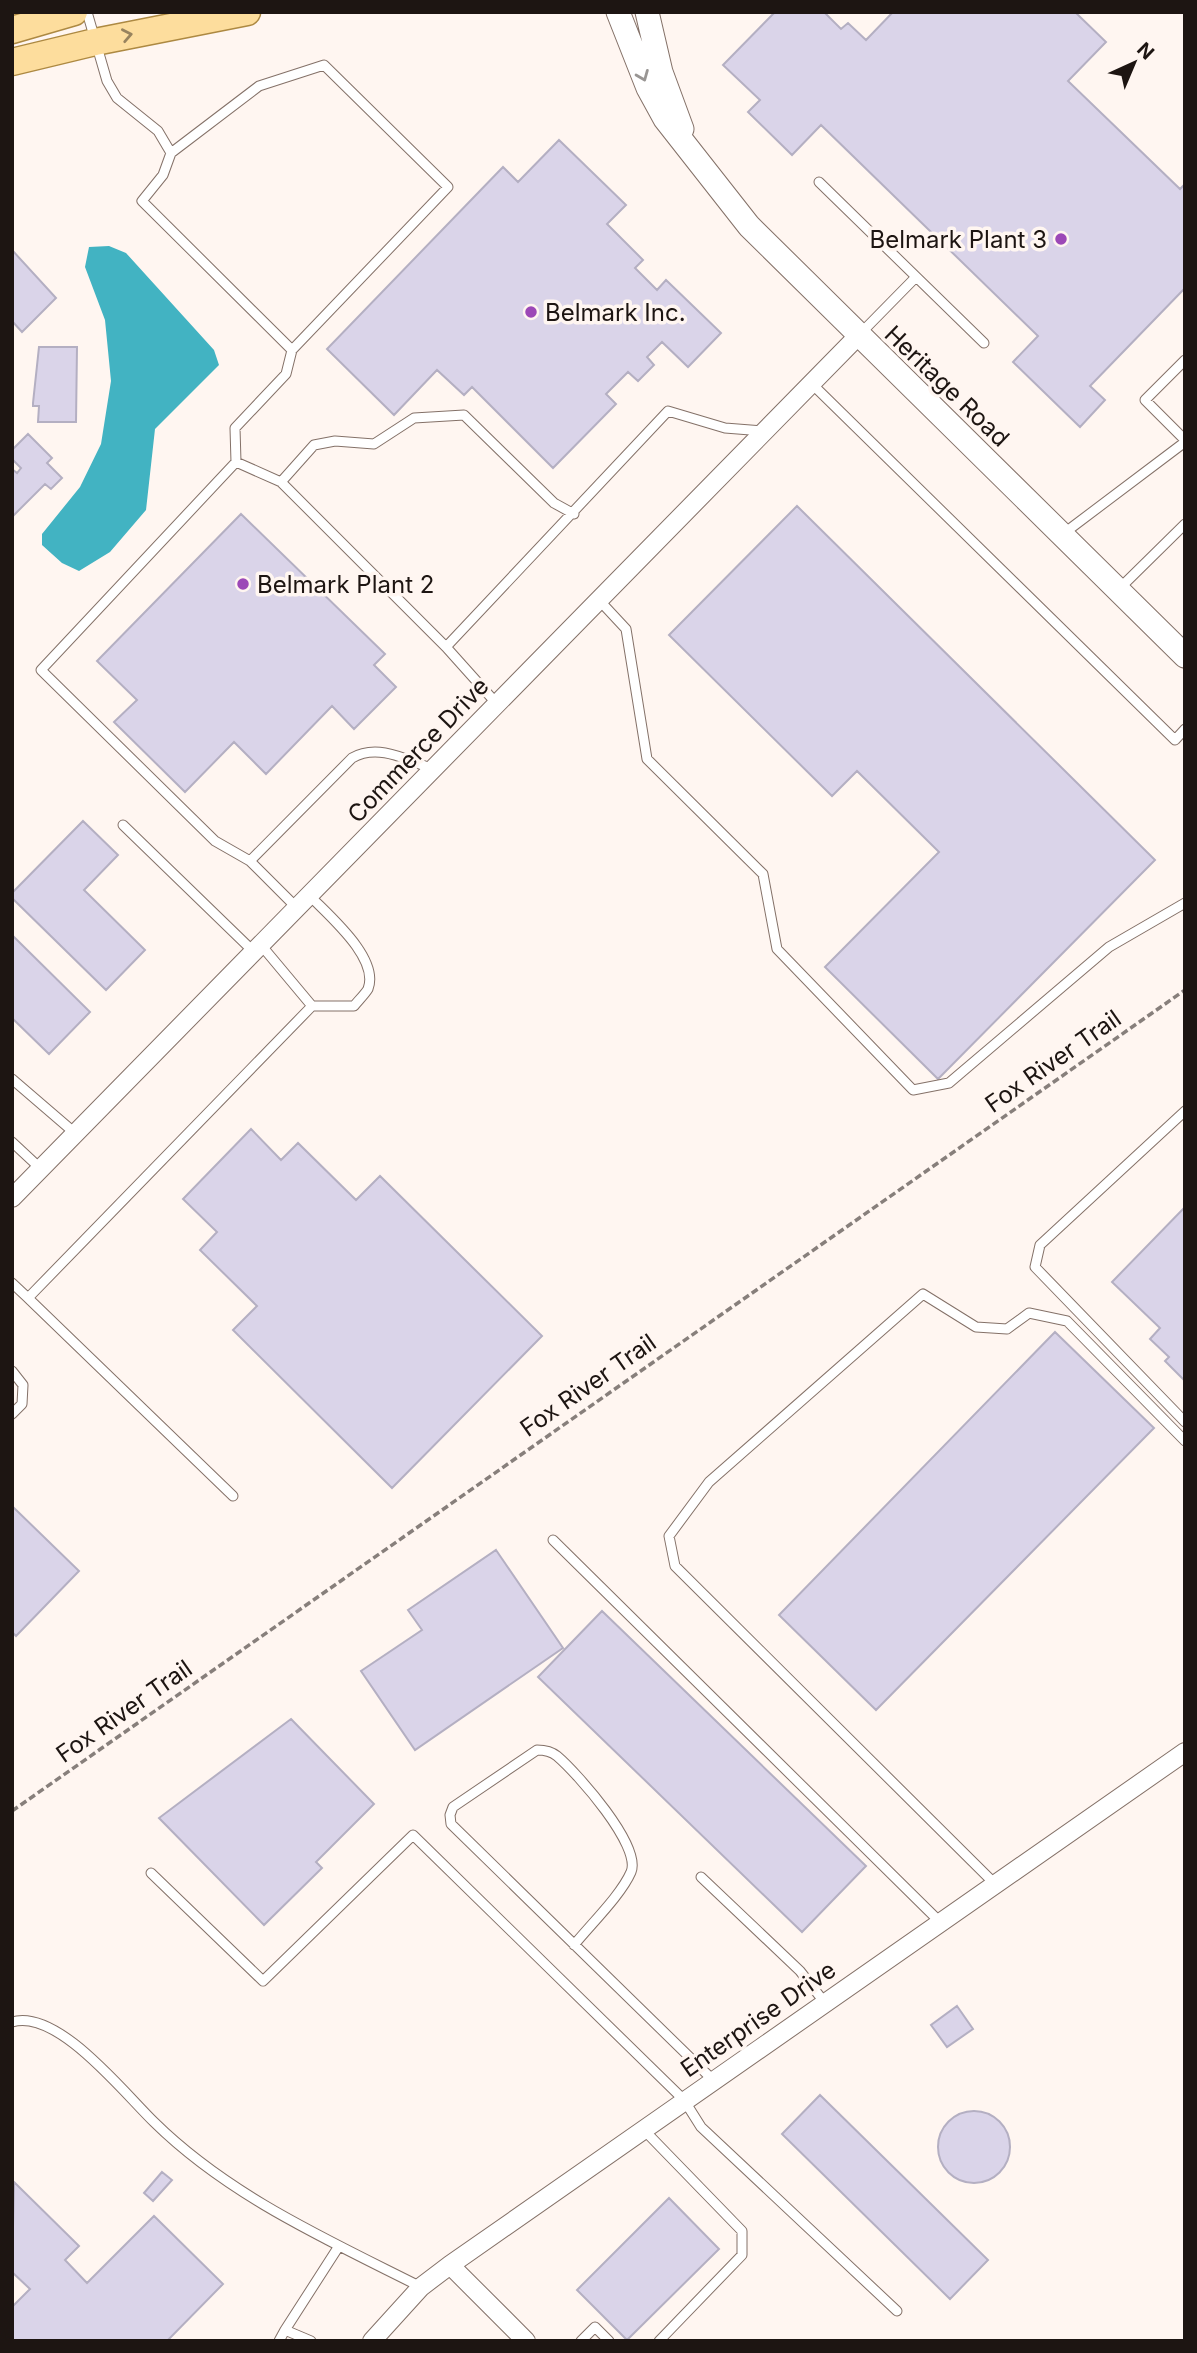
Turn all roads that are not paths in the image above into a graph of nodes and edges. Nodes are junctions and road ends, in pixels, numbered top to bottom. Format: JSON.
{"nodes":[{"id":1,"x":74,"y":12,"type":"edge"},
{"id":2,"x":87,"y":12,"type":"edge"},
{"id":3,"x":247,"y":12,"type":"edge"},
{"id":4,"x":618,"y":12,"type":"edge"},
{"id":5,"x":647,"y":12,"type":"edge"},
{"id":6,"x":12,"y":30,"type":"edge"},
{"id":7,"x":95,"y":41,"type":"junction"},
{"id":8,"x":12,"y":62,"type":"edge"},
{"id":9,"x":685,"y":143,"type":"junction"},
{"id":10,"x":171,"y":153,"type":"junction"},
{"id":11,"x":819,"y":182,"type":"dead end"},
{"id":12,"x":916,"y":277,"type":"junction"},
{"id":13,"x":858,"y":336,"type":"junction"},
{"id":14,"x":984,"y":343,"type":"dead end"},
{"id":15,"x":292,"y":350,"type":"junction"},
{"id":16,"x":1185,"y":360,"type":"edge"},
{"id":17,"x":811,"y":383,"type":"junction"},
{"id":18,"x":765,"y":431,"type":"junction"},
{"id":19,"x":1185,"y":441,"type":"edge"},
{"id":20,"x":236,"y":462,"type":"junction"},
{"id":21,"x":281,"y":482,"type":"junction"},
{"id":22,"x":574,"y":514,"type":"junction"},
{"id":23,"x":1185,"y":524,"type":"edge"},
{"id":24,"x":1061,"y":535,"type":"junction"},
{"id":25,"x":1118,"y":590,"type":"junction"},
{"id":26,"x":599,"y":600,"type":"junction"},
{"id":27,"x":446,"y":647,"type":"junction"},
{"id":28,"x":1185,"y":656,"type":"edge"},
{"id":29,"x":497,"y":704,"type":"junction"},
{"id":30,"x":1185,"y":729,"type":"edge"},
{"id":31,"x":433,"y":769,"type":"junction"},
{"id":32,"x":123,"y":825,"type":"dead end"},
{"id":33,"x":250,"y":861,"type":"junction"},
{"id":34,"x":303,"y":902,"type":"junction"},
{"id":35,"x":1185,"y":903,"type":"edge"},
{"id":36,"x":257,"y":948,"type":"junction"},
{"id":37,"x":312,"y":1006,"type":"junction"},
{"id":38,"x":12,"y":1079,"type":"edge"},
{"id":39,"x":1185,"y":1111,"type":"edge"},
{"id":40,"x":76,"y":1134,"type":"junction"},
{"id":41,"x":12,"y":1142,"type":"edge"},
{"id":42,"x":41,"y":1169,"type":"junction"},
{"id":43,"x":12,"y":1198,"type":"edge"},
{"id":44,"x":12,"y":1283,"type":"edge"},
{"id":45,"x":28,"y":1298,"type":"junction"},
{"id":46,"x":12,"y":1371,"type":"edge"},
{"id":47,"x":12,"y":1415,"type":"edge"},
{"id":48,"x":1185,"y":1422,"type":"edge"},
{"id":49,"x":1185,"y":1441,"type":"edge"},
{"id":50,"x":233,"y":1496,"type":"dead end"},
{"id":51,"x":553,"y":1540,"type":"dead end"},
{"id":52,"x":1185,"y":1752,"type":"edge"},
{"id":53,"x":151,"y":1873,"type":"dead end"},
{"id":54,"x":701,"y":1877,"type":"dead end"},
{"id":55,"x":995,"y":1884,"type":"junction"},
{"id":56,"x":940,"y":1923,"type":"junction"},
{"id":57,"x":574,"y":1945,"type":"junction"},
{"id":58,"x":825,"y":2003,"type":"junction"},
{"id":59,"x":12,"y":2021,"type":"edge"},
{"id":60,"x":713,"y":2081,"type":"junction"},
{"id":61,"x":684,"y":2100,"type":"junction"},
{"id":62,"x":643,"y":2129,"type":"junction"},
{"id":63,"x":339,"y":2246,"type":"junction"},
{"id":64,"x":450,"y":2265,"type":"junction"},
{"id":65,"x":421,"y":2287,"type":"junction"},
{"id":66,"x":897,"y":2311,"type":"dead end"},
{"id":67,"x":285,"y":2330,"type":"junction"},
{"id":68,"x":279,"y":2341,"type":"edge"},
{"id":69,"x":311,"y":2341,"type":"edge"},
{"id":70,"x":372,"y":2341,"type":"edge"},
{"id":71,"x":526,"y":2341,"type":"edge"},
{"id":72,"x":581,"y":2341,"type":"edge"},
{"id":73,"x":609,"y":2341,"type":"edge"},
{"id":74,"x":659,"y":2341,"type":"edge"}],
"edges":[{"from":1,"to":6,"type":"main road"},
{"from":2,"to":7,"type":"lane"},
{"from":7,"to":3,"type":"main road","one_way":true},
{"from":4,"to":9,"type":"main road","name":"Heritage Road","one_way":true},
{"from":5,"to":9,"type":"main road","name":"Heritage Road"},
{"from":7,"to":8,"type":"main road"},
{"from":7,"to":10,"type":"lane"},
{"from":9,"to":13,"type":"main road","name":"Heritage Road"},
{"from":10,"to":15,"type":"lane"},
{"from":10,"to":15,"type":"lane"},
{"from":11,"to":12,"type":"lane"},
{"from":12,"to":13,"type":"lane"},
{"from":12,"to":14,"type":"lane"},
{"from":13,"to":17,"type":"street","name":"Commerce Drive"},
{"from":13,"to":24,"type":"main road","name":"Heritage Road"},
{"from":15,"to":20,"type":"lane"},
{"from":16,"to":19,"type":"lane"},
{"from":17,"to":18,"type":"street","name":"Commerce Drive"},
{"from":17,"to":30,"type":"lane"},
{"from":18,"to":22,"type":"lane"},
{"from":18,"to":26,"type":"street","name":"Commerce Drive"},
{"from":19,"to":24,"type":"lane"},
{"from":20,"to":21,"type":"lane"},
{"from":20,"to":33,"type":"lane"},
{"from":21,"to":22,"type":"lane"},
{"from":21,"to":27,"type":"lane"},
{"from":22,"to":27,"type":"lane"},
{"from":23,"to":25,"type":"lane"},
{"from":24,"to":25,"type":"main road","name":"Heritage Road"},
{"from":25,"to":28,"type":"main road","name":"Heritage Road"},
{"from":26,"to":29,"type":"street","name":"Commerce Drive"},
{"from":26,"to":35,"type":"lane"},
{"from":27,"to":29,"type":"lane"},
{"from":29,"to":31,"type":"street","name":"Commerce Drive"},
{"from":31,"to":33,"type":"lane"},
{"from":31,"to":34,"type":"street","name":"Commerce Drive"},
{"from":32,"to":36,"type":"lane"},
{"from":33,"to":34,"type":"lane"},
{"from":34,"to":36,"type":"street","name":"Commerce Drive"},
{"from":34,"to":37,"type":"lane"},
{"from":36,"to":37,"type":"lane"},
{"from":36,"to":40,"type":"street","name":"Commerce Drive"},
{"from":37,"to":45,"type":"lane"},
{"from":38,"to":40,"type":"lane"},
{"from":39,"to":48,"type":"lane"},
{"from":40,"to":42,"type":"street","name":"Commerce Drive"},
{"from":41,"to":42,"type":"lane"},
{"from":42,"to":43,"type":"street","name":"Commerce Drive"},
{"from":44,"to":45,"type":"lane"},
{"from":45,"to":50,"type":"lane"},
{"from":46,"to":47,"type":"lane"},
{"from":49,"to":55,"type":"lane"},
{"from":51,"to":56,"type":"lane"},
{"from":52,"to":55,"type":"street","name":"Enterprise Drive"},
{"from":53,"to":61,"type":"lane"},
{"from":54,"to":58,"type":"lane"},
{"from":55,"to":56,"type":"street","name":"Enterprise Drive"},
{"from":56,"to":58,"type":"street","name":"Enterprise Drive"},
{"from":57,"to":57,"type":"lane"},
{"from":57,"to":60,"type":"lane"},
{"from":58,"to":60,"type":"street","name":"Enterprise Drive"},
{"from":59,"to":63,"type":"lane"},
{"from":60,"to":61,"type":"street","name":"Enterprise Drive"},
{"from":61,"to":62,"type":"street","name":"Enterprise Drive"},
{"from":61,"to":66,"type":"lane"},
{"from":62,"to":64,"type":"street","name":"Enterprise Drive"},
{"from":62,"to":74,"type":"lane"},
{"from":63,"to":65,"type":"lane"},
{"from":63,"to":67,"type":"lane"},
{"from":64,"to":65,"type":"street","name":"Enterprise Drive"},
{"from":64,"to":71,"type":"street"},
{"from":65,"to":70,"type":"street","name":"Enterprise Drive"},
{"from":67,"to":68,"type":"lane"},
{"from":67,"to":69,"type":"lane"},
{"from":72,"to":73,"type":"lane"}]}
